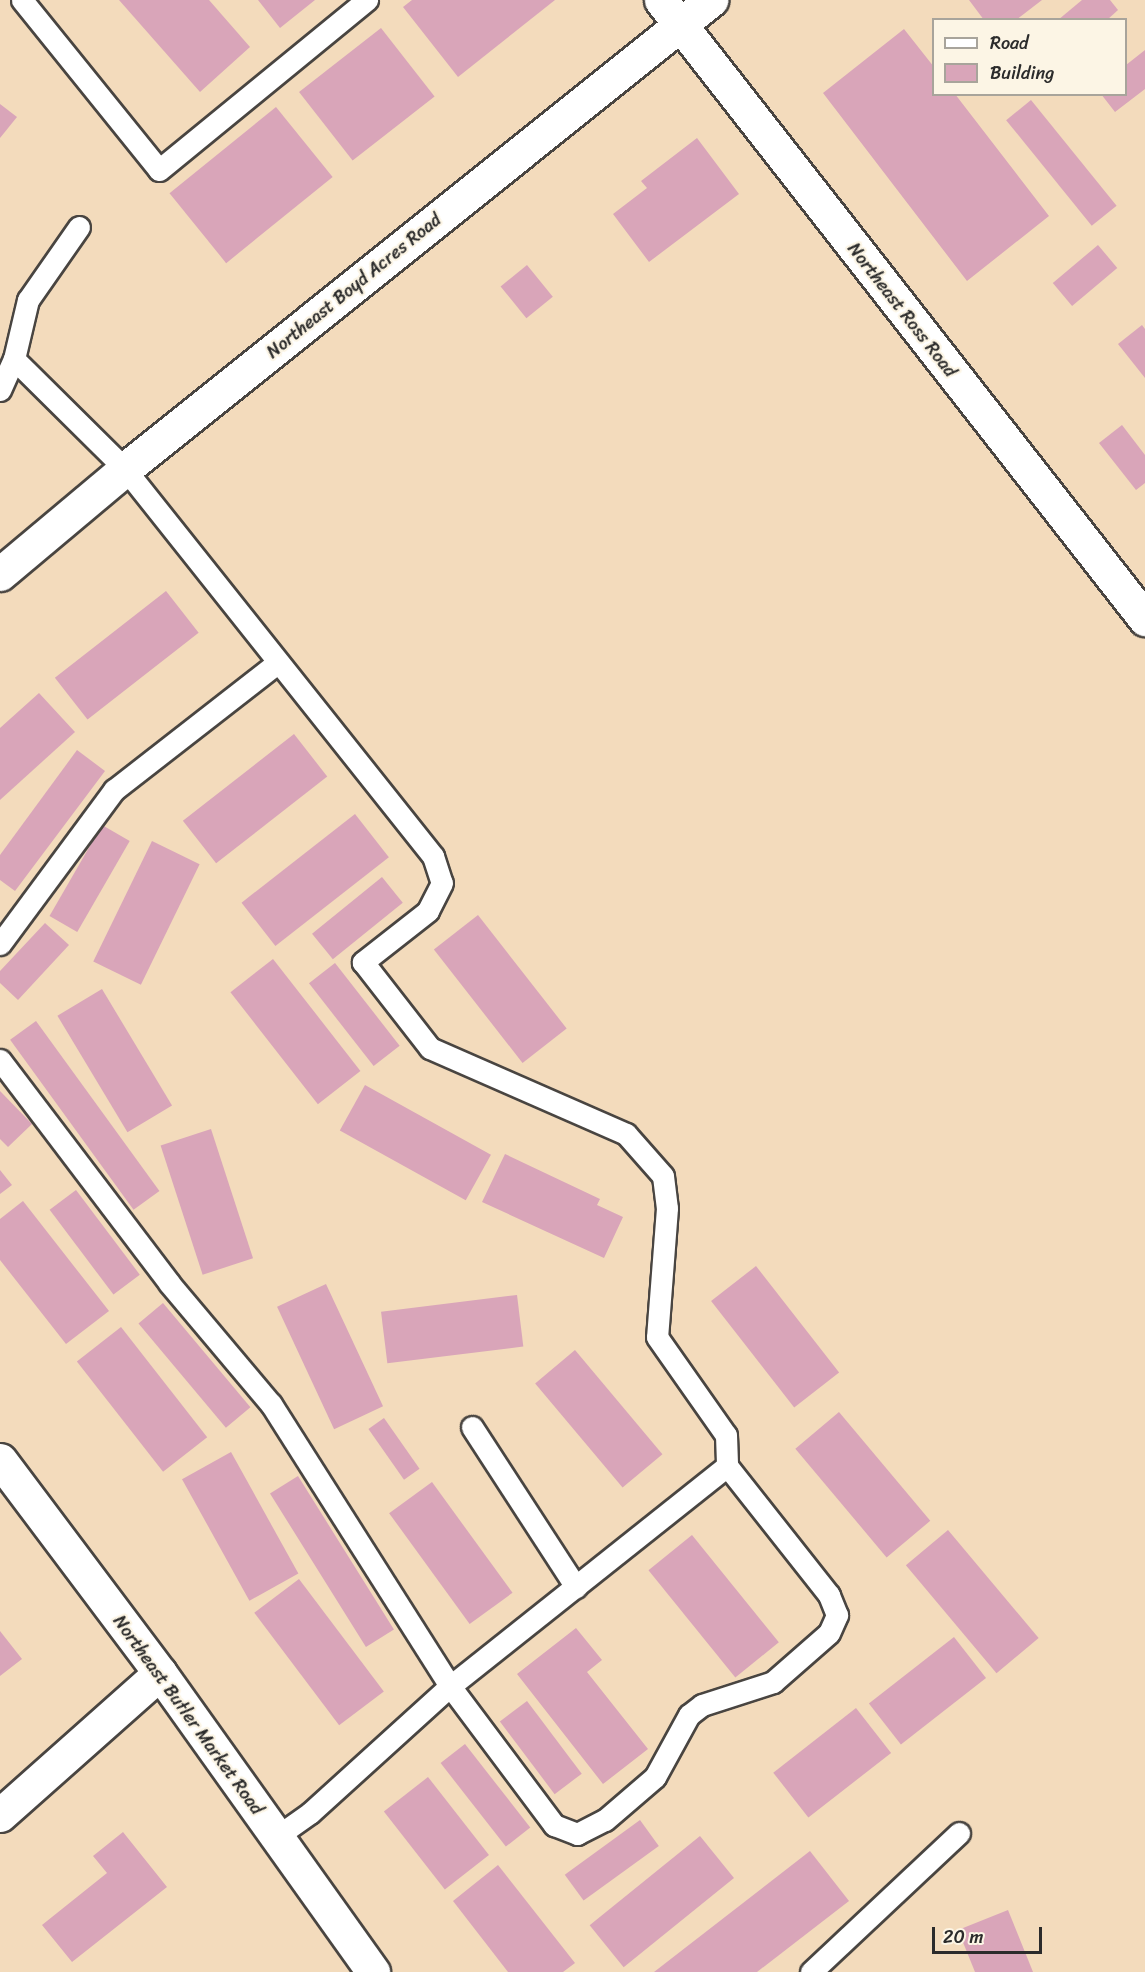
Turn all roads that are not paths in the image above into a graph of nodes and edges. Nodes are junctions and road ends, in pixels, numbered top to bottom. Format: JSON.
{"nodes":[{"id":1,"x":22,"y":0,"type":"edge"},
{"id":2,"x":367,"y":0,"type":"edge"},
{"id":3,"x":711,"y":0,"type":"edge"},
{"id":4,"x":671,"y":13,"type":"edge"},
{"id":5,"x":79,"y":226,"type":"dead end"},
{"id":6,"x":14,"y":359,"type":"junction"},
{"id":7,"x":0,"y":390,"type":"edge"},
{"id":8,"x":125,"y":469,"type":"junction"},
{"id":9,"x":0,"y":574,"type":"edge"},
{"id":10,"x":1145,"y":619,"type":"edge"},
{"id":11,"x":277,"y":663,"type":"junction"},
{"id":12,"x":0,"y":944,"type":"edge"},
{"id":13,"x":0,"y":1060,"type":"edge"},
{"id":14,"x":472,"y":1428,"type":"dead end"},
{"id":15,"x":0,"y":1460,"type":"edge"},
{"id":16,"x":727,"y":1466,"type":"junction"},
{"id":17,"x":576,"y":1587,"type":"junction"},
{"id":18,"x":160,"y":1673,"type":"junction"},
{"id":19,"x":450,"y":1686,"type":"junction"},
{"id":20,"x":0,"y":1815,"type":"edge"},
{"id":21,"x":959,"y":1833,"type":"dead end"},
{"id":22,"x":276,"y":1838,"type":"junction"},
{"id":23,"x":373,"y":1972,"type":"edge"},
{"id":24,"x":811,"y":1972,"type":"edge"}],
"edges":[{"from":1,"to":2,"type":"lane"},
{"from":3,"to":4,"type":"street","name":"Northeast Boyd Acres Road"},
{"from":4,"to":8,"type":"street","name":"Northeast Boyd Acres Road"},
{"from":4,"to":10,"type":"street","name":"Northeast Ross Road"},
{"from":5,"to":6,"type":"lane"},
{"from":6,"to":7,"type":"lane"},
{"from":6,"to":8,"type":"lane"},
{"from":8,"to":9,"type":"street","name":"Northeast Boyd Acres Road"},
{"from":8,"to":11,"type":"lane"},
{"from":11,"to":12,"type":"lane"},
{"from":11,"to":16,"type":"lane"},
{"from":13,"to":19,"type":"lane"},
{"from":14,"to":17,"type":"lane"},
{"from":15,"to":18,"type":"street","name":"Northeast Butler Market Road"},
{"from":16,"to":17,"type":"lane"},
{"from":16,"to":19,"type":"lane"},
{"from":17,"to":19,"type":"lane"},
{"from":18,"to":20,"type":"street"},
{"from":18,"to":22,"type":"street","name":"Northeast Butler Market Road"},
{"from":19,"to":22,"type":"lane"},
{"from":21,"to":24,"type":"lane"},
{"from":22,"to":23,"type":"street","name":"Northeast Butler Market Road"}]}
